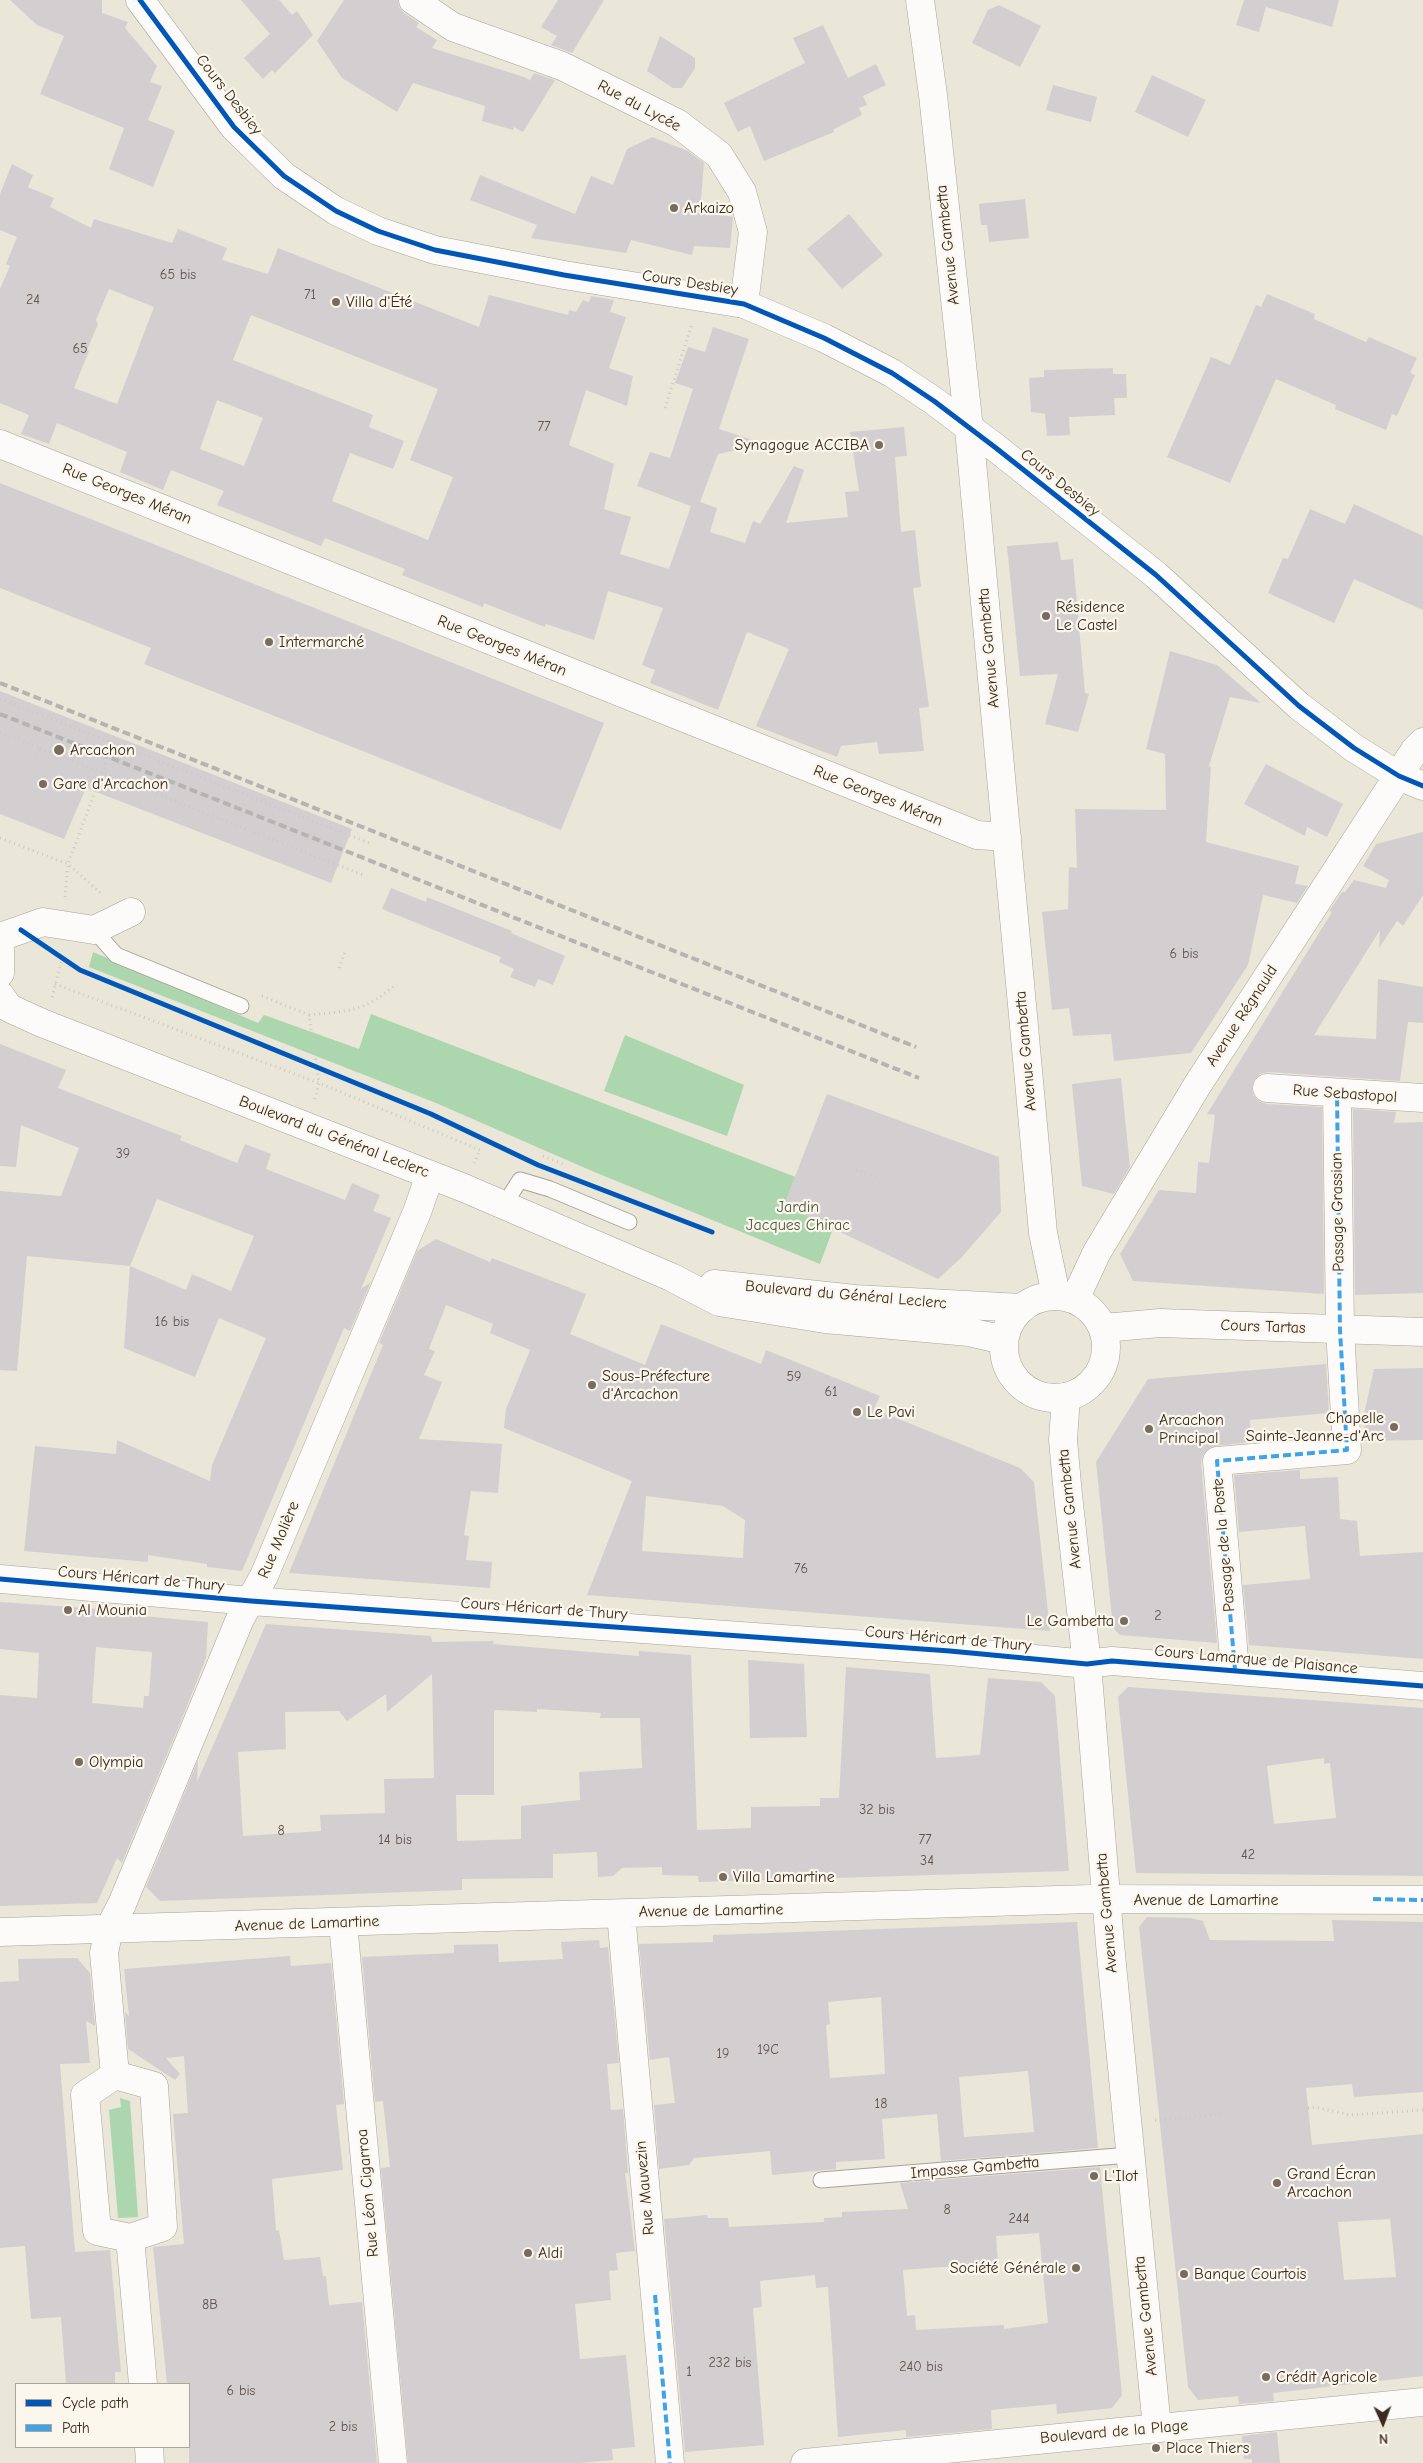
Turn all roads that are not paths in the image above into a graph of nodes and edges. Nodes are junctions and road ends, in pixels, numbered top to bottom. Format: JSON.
{"nodes":[{"id":1,"x":140,"y":0,"type":"edge"},
{"id":2,"x":413,"y":0,"type":"edge"},
{"id":3,"x":920,"y":0,"type":"edge"},
{"id":4,"x":744,"y":304,"type":"junction"},
{"id":5,"x":970,"y":429,"type":"junction"},
{"id":6,"x":0,"y":444,"type":"edge"},
{"id":7,"x":1423,"y":742,"type":"edge"},
{"id":8,"x":1411,"y":781,"type":"edge"},
{"id":9,"x":1007,"y":837,"type":"junction"},
{"id":10,"x":120,"y":906,"type":"road end"},
{"id":11,"x":94,"y":930,"type":"junction"},
{"id":12,"x":10,"y":934,"type":"edge"},
{"id":13,"x":0,"y":950,"type":"edge"},
{"id":14,"x":0,"y":973,"type":"edge"},
{"id":15,"x":0,"y":996,"type":"edge"},
{"id":16,"x":241,"y":1006,"type":"dead end"},
{"id":17,"x":1267,"y":1088,"type":"dead end"},
{"id":18,"x":1337,"y":1093,"type":"junction"},
{"id":19,"x":1423,"y":1098,"type":"edge"},
{"id":20,"x":430,"y":1175,"type":"junction"},
{"id":21,"x":504,"y":1205,"type":"junction"},
{"id":22,"x":630,"y":1222,"type":"dead end"},
{"id":23,"x":671,"y":1277,"type":"junction"},
{"id":24,"x":1065,"y":1297,"type":"junction"},
{"id":25,"x":1021,"y":1308,"type":"junction"},
{"id":26,"x":1104,"y":1328,"type":"junction"},
{"id":27,"x":1340,"y":1330,"type":"junction"},
{"id":28,"x":1423,"y":1332,"type":"edge"},
{"id":29,"x":1004,"y":1340,"type":"junction"},
{"id":30,"x":1066,"y":1397,"type":"junction"},
{"id":31,"x":0,"y":1579,"type":"edge"},
{"id":32,"x":251,"y":1600,"type":"junction"},
{"id":33,"x":1087,"y":1664,"type":"junction"},
{"id":34,"x":1235,"y":1670,"type":"junction"},
{"id":35,"x":1423,"y":1686,"type":"edge"},
{"id":36,"x":1106,"y":1899,"type":"junction"},
{"id":37,"x":1423,"y":1900,"type":"edge"},
{"id":38,"x":621,"y":1914,"type":"junction"},
{"id":39,"x":343,"y":1924,"type":"junction"},
{"id":40,"x":109,"y":1929,"type":"junction"},
{"id":41,"x":0,"y":1932,"type":"edge"},
{"id":42,"x":115,"y":2075,"type":"junction"},
{"id":43,"x":1130,"y":2155,"type":"junction"},
{"id":44,"x":821,"y":2180,"type":"dead end"},
{"id":45,"x":130,"y":2238,"type":"junction"},
{"id":46,"x":143,"y":2383,"type":"edge"},
{"id":47,"x":1423,"y":2402,"type":"edge"},
{"id":48,"x":1157,"y":2428,"type":"junction"},
{"id":49,"x":149,"y":2448,"type":"edge"},
{"id":50,"x":150,"y":2463,"type":"edge"},
{"id":51,"x":392,"y":2463,"type":"edge"},
{"id":52,"x":670,"y":2463,"type":"edge"},
{"id":53,"x":805,"y":2463,"type":"edge"}],
"edges":[{"from":1,"to":4,"type":"street","name":"Cours Desbiey"},
{"from":2,"to":4,"type":"street","name":"Rue du Lycée"},
{"from":3,"to":5,"type":"street","name":"Avenue Gambetta"},
{"from":4,"to":5,"type":"street","name":"Cours Desbiey"},
{"from":5,"to":8,"type":"street","name":"Cours Desbiey"},
{"from":5,"to":9,"type":"street","name":"Avenue Gambetta"},
{"from":6,"to":9,"type":"street","name":"Rue Georges Méran"},
{"from":7,"to":8,"type":"street","name":"Avenue Régnauld"},
{"from":8,"to":24,"type":"street","name":"Avenue Régnauld"},
{"from":9,"to":24,"type":"street","name":"Avenue Gambetta"},
{"from":10,"to":11,"type":"street"},
{"from":11,"to":12,"type":"street"},
{"from":11,"to":16,"type":"lane"},
{"from":13,"to":14,"type":"street"},
{"from":15,"to":20,"type":"street","name":"Boulevard du Général Leclerc"},
{"from":17,"to":18,"type":"street","name":"Rue Sebastopol"},
{"from":18,"to":19,"type":"street","name":"Rue Sebastopol"},
{"from":18,"to":27,"type":"street","name":"Passage Grassian"},
{"from":20,"to":21,"type":"street","name":"Boulevard du Général Leclerc"},
{"from":20,"to":32,"type":"street","name":"Rue Molière"},
{"from":21,"to":22,"type":"lane"},
{"from":21,"to":23,"type":"street","name":"Boulevard du Général Leclerc"},
{"from":23,"to":25,"type":"street","name":"Boulevard du Général Leclerc"},
{"from":23,"to":29,"type":"street","name":"Boulevard du Général Leclerc"},
{"from":24,"to":25,"type":"street"},
{"from":24,"to":26,"type":"street"},
{"from":25,"to":29,"type":"street"},
{"from":26,"to":27,"type":"street","name":"Cours Tartas"},
{"from":26,"to":30,"type":"street"},
{"from":27,"to":28,"type":"street","name":"Cours Tartas"},
{"from":27,"to":34,"type":"street","name":"Passage de la Poste"},
{"from":29,"to":30,"type":"street"},
{"from":30,"to":33,"type":"street","name":"Avenue Gambetta"},
{"from":31,"to":32,"type":"street","name":"Cours Héricart de Thury"},
{"from":32,"to":33,"type":"street","name":"Cours Héricart de Thury"},
{"from":32,"to":40,"type":"street","name":"Rue Molière"},
{"from":33,"to":34,"type":"street","name":"Cours Lamarque de Plaisance"},
{"from":33,"to":36,"type":"street","name":"Avenue Gambetta"},
{"from":34,"to":35,"type":"street","name":"Cours Lamarque de Plaisance"},
{"from":36,"to":37,"type":"street","name":"Avenue de Lamartine"},
{"from":36,"to":38,"type":"street","name":"Avenue de Lamartine"},
{"from":36,"to":43,"type":"street","name":"Avenue Gambetta"},
{"from":38,"to":39,"type":"street","name":"Avenue de Lamartine"},
{"from":38,"to":52,"type":"street","name":"Rue Mauvezin"},
{"from":39,"to":40,"type":"street","name":"Avenue de Lamartine"},
{"from":39,"to":51,"type":"street","name":"Rue Léon Cigarroa"},
{"from":40,"to":41,"type":"street","name":"Avenue de Lamartine"},
{"from":40,"to":42,"type":"street","name":"Rue Molière"},
{"from":42,"to":45,"type":"street"},
{"from":42,"to":45,"type":"street"},
{"from":43,"to":44,"type":"lane","name":"Impasse Gambetta"},
{"from":43,"to":48,"type":"street","name":"Avenue Gambetta"},
{"from":45,"to":46,"type":"street"},
{"from":47,"to":48,"type":"street","name":"Boulevard de la Plage"},
{"from":48,"to":53,"type":"street","name":"Boulevard de la Plage"},
{"from":49,"to":50,"type":"street"}]}
